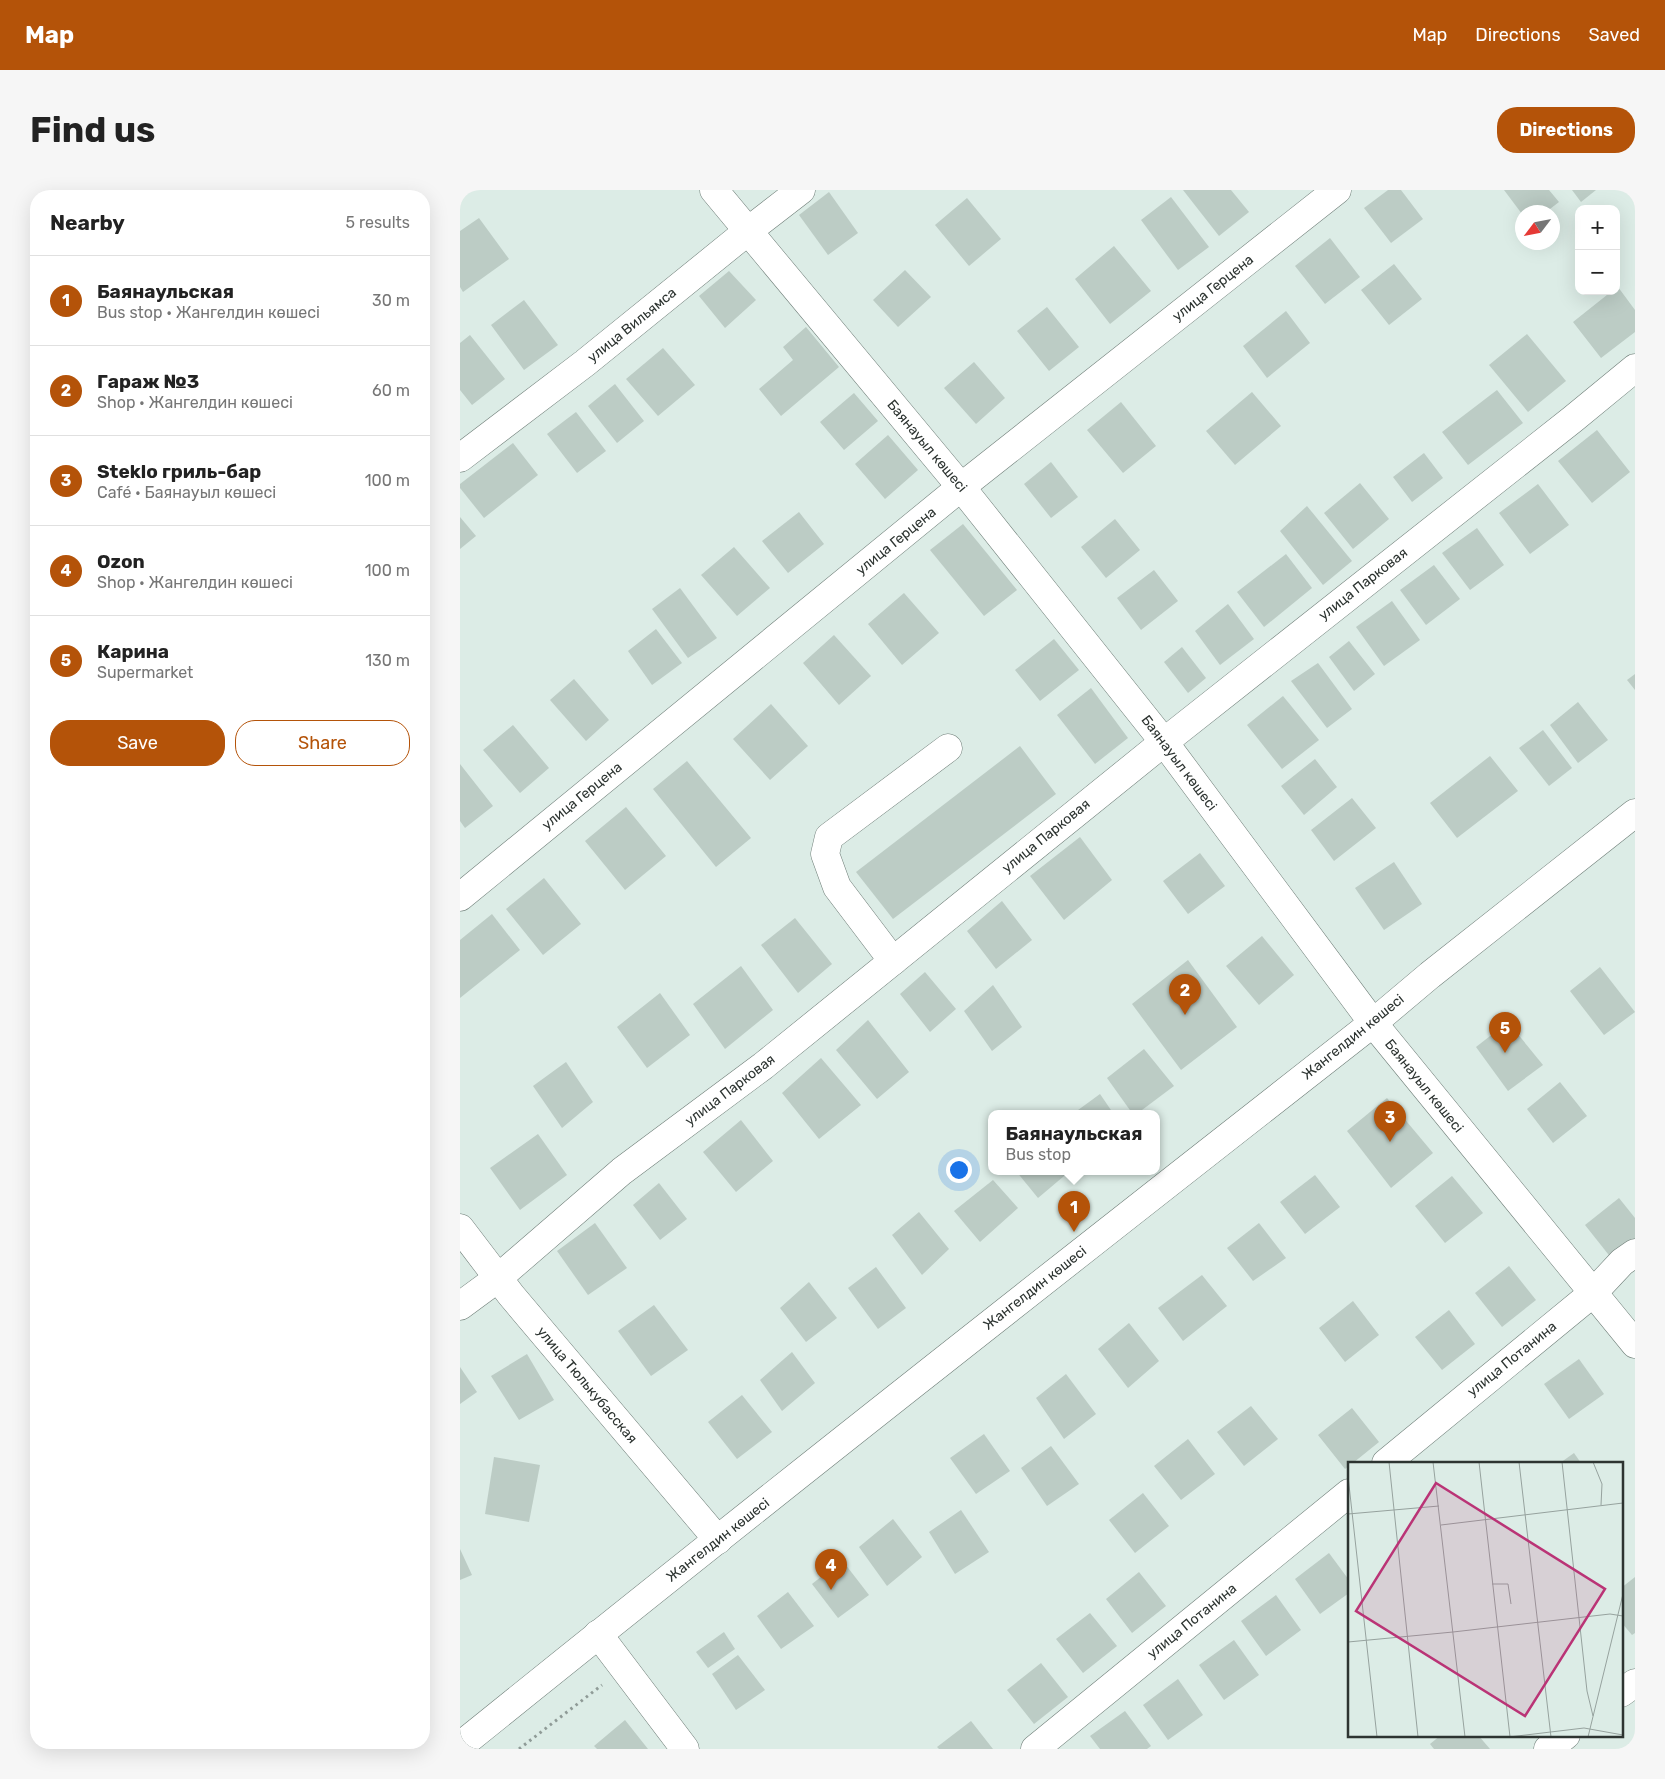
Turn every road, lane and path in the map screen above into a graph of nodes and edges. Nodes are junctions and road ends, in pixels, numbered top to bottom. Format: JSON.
{"nodes":[{"id":1,"x":714,"y":190,"type":"edge"},
{"id":2,"x":801,"y":190,"type":"edge"},
{"id":3,"x":1337,"y":190,"type":"edge"},
{"id":4,"x":748,"y":231,"type":"junction"},
{"id":5,"x":1635,"y":368,"type":"edge"},
{"id":6,"x":460,"y":458,"type":"edge"},
{"id":7,"x":961,"y":488,"type":"junction"},
{"id":8,"x":1164,"y":742,"type":"junction"},
{"id":9,"x":948,"y":748,"type":"dead end"},
{"id":10,"x":1635,"y":813,"type":"edge"},
{"id":11,"x":460,"y":897,"type":"edge"},
{"id":12,"x":893,"y":961,"type":"junction"},
{"id":13,"x":1373,"y":1022,"type":"junction"},
{"id":14,"x":460,"y":1228,"type":"edge"},
{"id":15,"x":1635,"y":1253,"type":"edge"},
{"id":16,"x":498,"y":1278,"type":"junction"},
{"id":17,"x":1593,"y":1293,"type":"junction"},
{"id":18,"x":460,"y":1306,"type":"edge"},
{"id":19,"x":1635,"y":1344,"type":"edge"},
{"id":20,"x":1387,"y":1462,"type":"edge"},
{"id":21,"x":1348,"y":1494,"type":"edge"},
{"id":22,"x":718,"y":1540,"type":"junction"},
{"id":23,"x":598,"y":1634,"type":"junction"},
{"id":24,"x":624,"y":1667,"type":"junction"},
{"id":25,"x":1635,"y":1683,"type":"edge"},
{"id":26,"x":1622,"y":1692,"type":"edge"},
{"id":27,"x":1565,"y":1736,"type":"edge"},
{"id":28,"x":460,"y":1746,"type":"edge"},
{"id":29,"x":519,"y":1749,"type":"edge"},
{"id":30,"x":686,"y":1749,"type":"edge"},
{"id":31,"x":1034,"y":1749,"type":"edge"},
{"id":32,"x":1548,"y":1749,"type":"edge"}],
"edges":[{"from":1,"to":4,"type":"street","name":"Баянауыл көшесі"},
{"from":2,"to":4,"type":"street","name":"улица Вильямса"},
{"from":3,"to":7,"type":"street","name":"улица Герцена"},
{"from":4,"to":6,"type":"street","name":"улица Вильямса"},
{"from":4,"to":7,"type":"street","name":"Баянауыл көшесі"},
{"from":5,"to":8,"type":"street","name":"улица Парковая"},
{"from":7,"to":8,"type":"street","name":"Баянауыл көшесі"},
{"from":7,"to":11,"type":"street","name":"улица Герцена"},
{"from":8,"to":12,"type":"street","name":"улица Парковая"},
{"from":8,"to":13,"type":"street","name":"Баянауыл көшесі"},
{"from":9,"to":12,"type":"street"},
{"from":10,"to":13,"type":"street","name":"Жангелдин көшесі"},
{"from":12,"to":16,"type":"street","name":"улица Парковая"},
{"from":13,"to":17,"type":"street","name":"Баянауыл көшесі"},
{"from":13,"to":22,"type":"street","name":"Жангелдин көшесі"},
{"from":14,"to":16,"type":"street","name":"улица Тюлькубасская"},
{"from":15,"to":17,"type":"street","name":"улица Потанина"},
{"from":16,"to":18,"type":"street","name":"улица Парковая"},
{"from":16,"to":22,"type":"street","name":"улица Тюлькубасская"},
{"from":17,"to":19,"type":"street","name":"Баянауыл көшесі"},
{"from":17,"to":20,"type":"street","name":"улица Потанина"},
{"from":21,"to":31,"type":"street","name":"улица Потанина"},
{"from":22,"to":23,"type":"street","name":"Жангелдин көшесі"},
{"from":23,"to":24,"type":"street"},
{"from":23,"to":28,"type":"street","name":"Жангелдин көшесі"},
{"from":24,"to":29,"type":"path"},
{"from":24,"to":30,"type":"street"},
{"from":25,"to":26,"type":"street"},
{"from":27,"to":32,"type":"street"}]}
